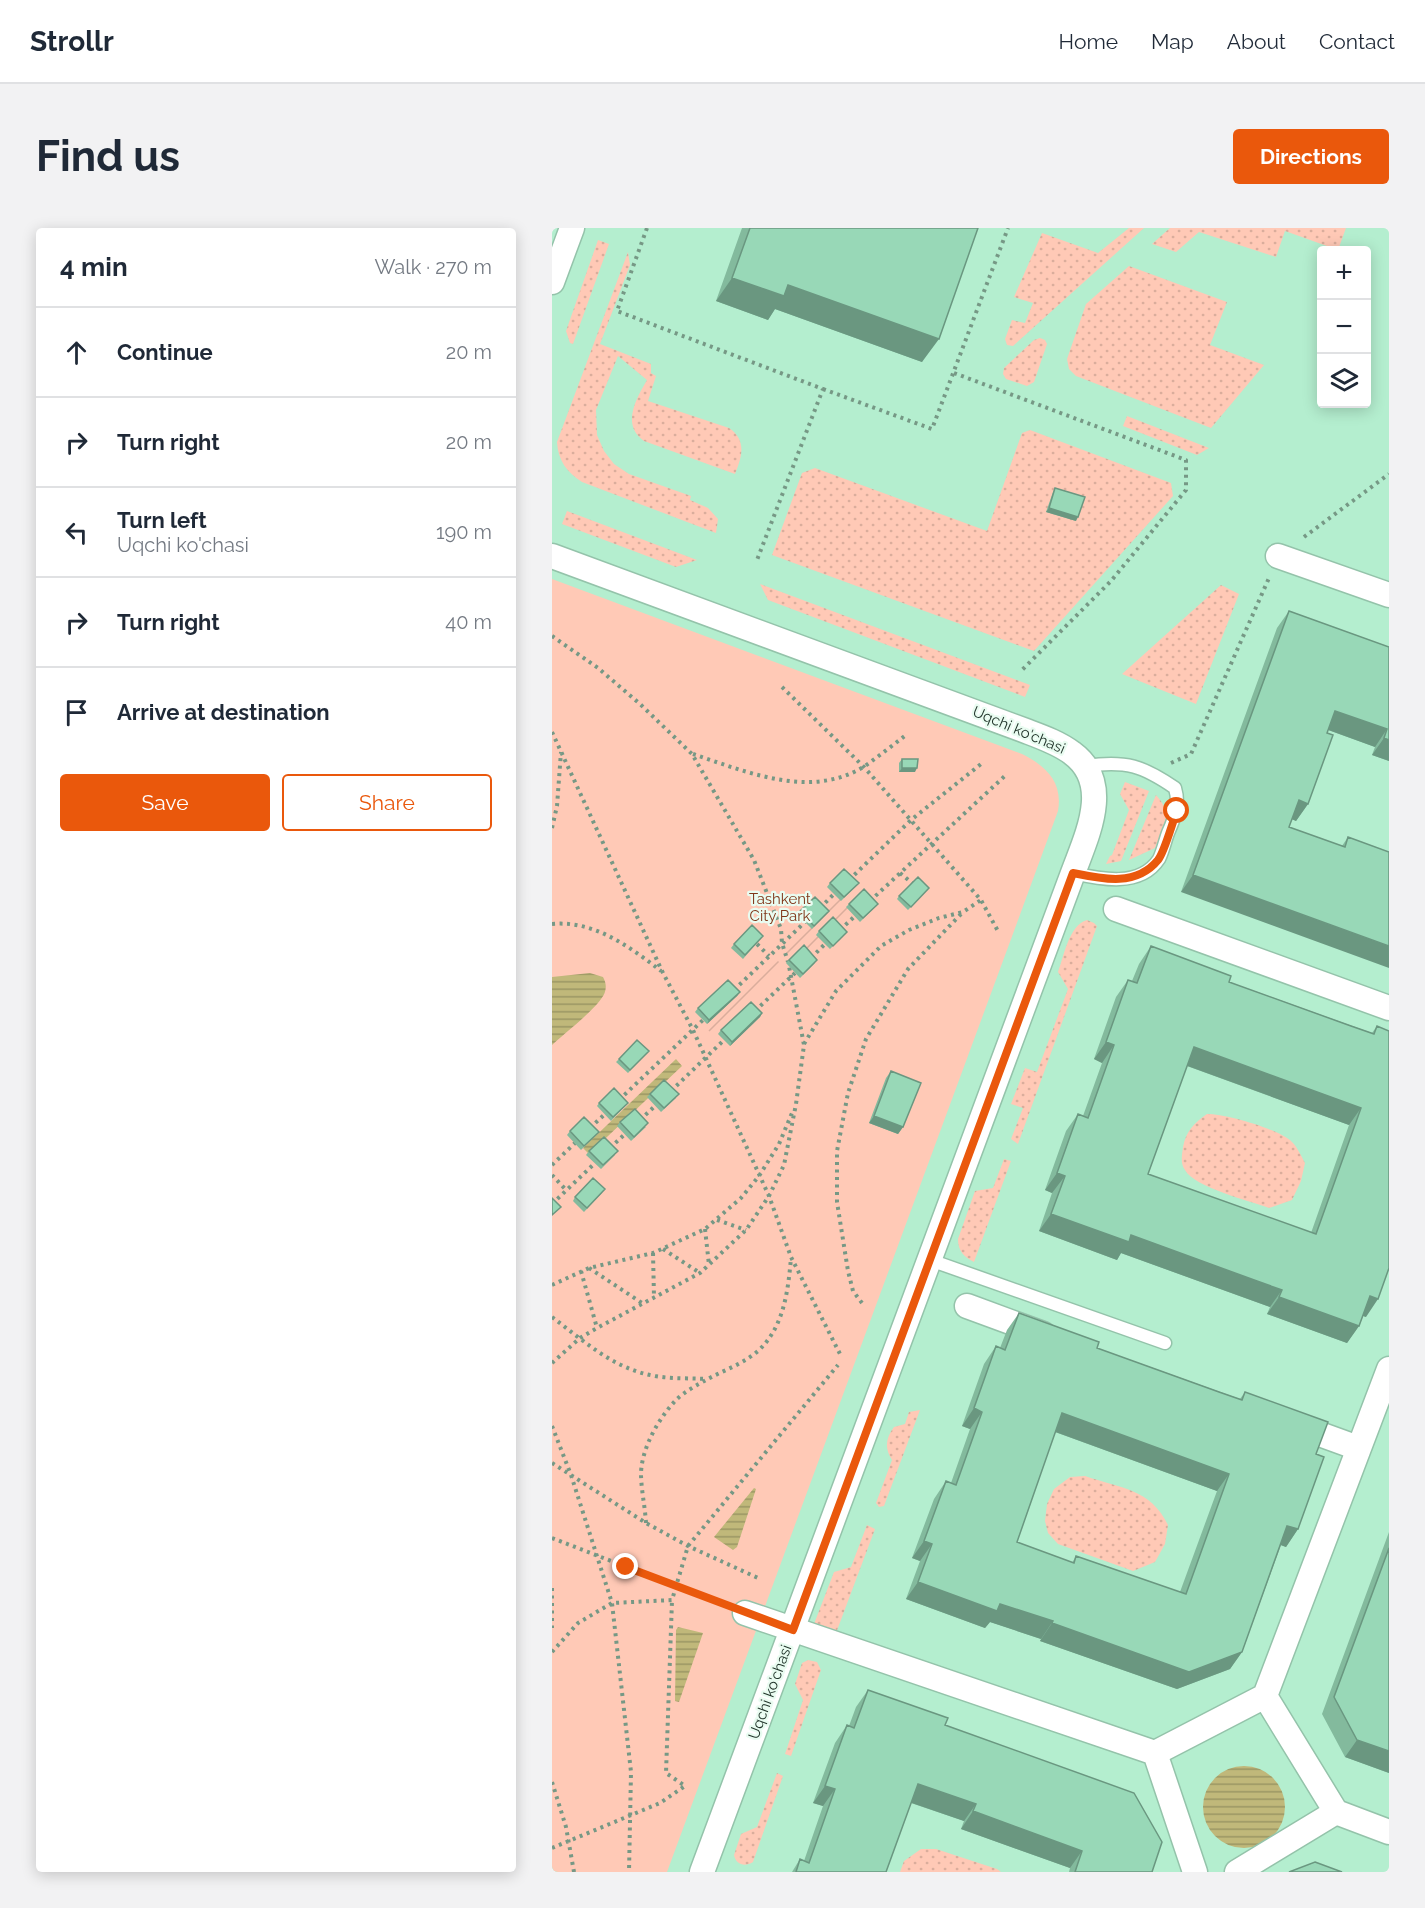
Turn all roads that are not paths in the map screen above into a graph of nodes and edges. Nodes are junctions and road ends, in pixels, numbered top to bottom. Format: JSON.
{"nodes":[{"id":1,"x":572,"y":228,"type":"edge"},
{"id":2,"x":552,"y":282,"type":"edge"},
{"id":3,"x":552,"y":556,"type":"edge"},
{"id":4,"x":1278,"y":556,"type":"road end"},
{"id":5,"x":1389,"y":595,"type":"edge"},
{"id":6,"x":1086,"y":766,"type":"junction"},
{"id":7,"x":1073,"y":873,"type":"junction"},
{"id":8,"x":1116,"y":909,"type":"dead end"},
{"id":9,"x":1389,"y":1008,"type":"edge"},
{"id":10,"x":930,"y":1260,"type":"junction"},
{"id":11,"x":967,"y":1306,"type":"dead end"},
{"id":12,"x":1068,"y":1343,"type":"edge"},
{"id":13,"x":1166,"y":1343,"type":"dead end"},
{"id":14,"x":1389,"y":1369,"type":"edge"},
{"id":15,"x":1269,"y":1416,"type":"edge"},
{"id":16,"x":1358,"y":1448,"type":"junction"},
{"id":17,"x":745,"y":1613,"type":"road end"},
{"id":18,"x":793,"y":1630,"type":"junction"},
{"id":19,"x":1265,"y":1696,"type":"junction"},
{"id":20,"x":1155,"y":1753,"type":"junction"},
{"id":21,"x":1336,"y":1812,"type":"junction"},
{"id":22,"x":1389,"y":1832,"type":"edge"},
{"id":23,"x":702,"y":1872,"type":"edge"},
{"id":24,"x":1195,"y":1872,"type":"edge"},
{"id":25,"x":1237,"y":1872,"type":"edge"}],
"edges":[{"from":1,"to":2,"type":"street"},
{"from":3,"to":6,"type":"street","name":"Uqchi ko'chasi"},
{"from":4,"to":5,"type":"street"},
{"from":6,"to":7,"type":"street","name":"Uqchi ko'chasi"},
{"from":6,"to":7,"type":"lane"},
{"from":7,"to":10,"type":"street","name":"Uqchi ko'chasi"},
{"from":8,"to":9,"type":"street"},
{"from":10,"to":13,"type":"lane"},
{"from":10,"to":18,"type":"street","name":"Uqchi ko'chasi"},
{"from":11,"to":12,"type":"street"},
{"from":14,"to":16,"type":"street"},
{"from":15,"to":16,"type":"street"},
{"from":16,"to":19,"type":"street"},
{"from":17,"to":18,"type":"street"},
{"from":18,"to":20,"type":"street"},
{"from":18,"to":23,"type":"street","name":"Uqchi ko'chasi"},
{"from":19,"to":20,"type":"street"},
{"from":19,"to":21,"type":"street"},
{"from":20,"to":24,"type":"street"},
{"from":21,"to":22,"type":"street"},
{"from":21,"to":25,"type":"street"}]}
